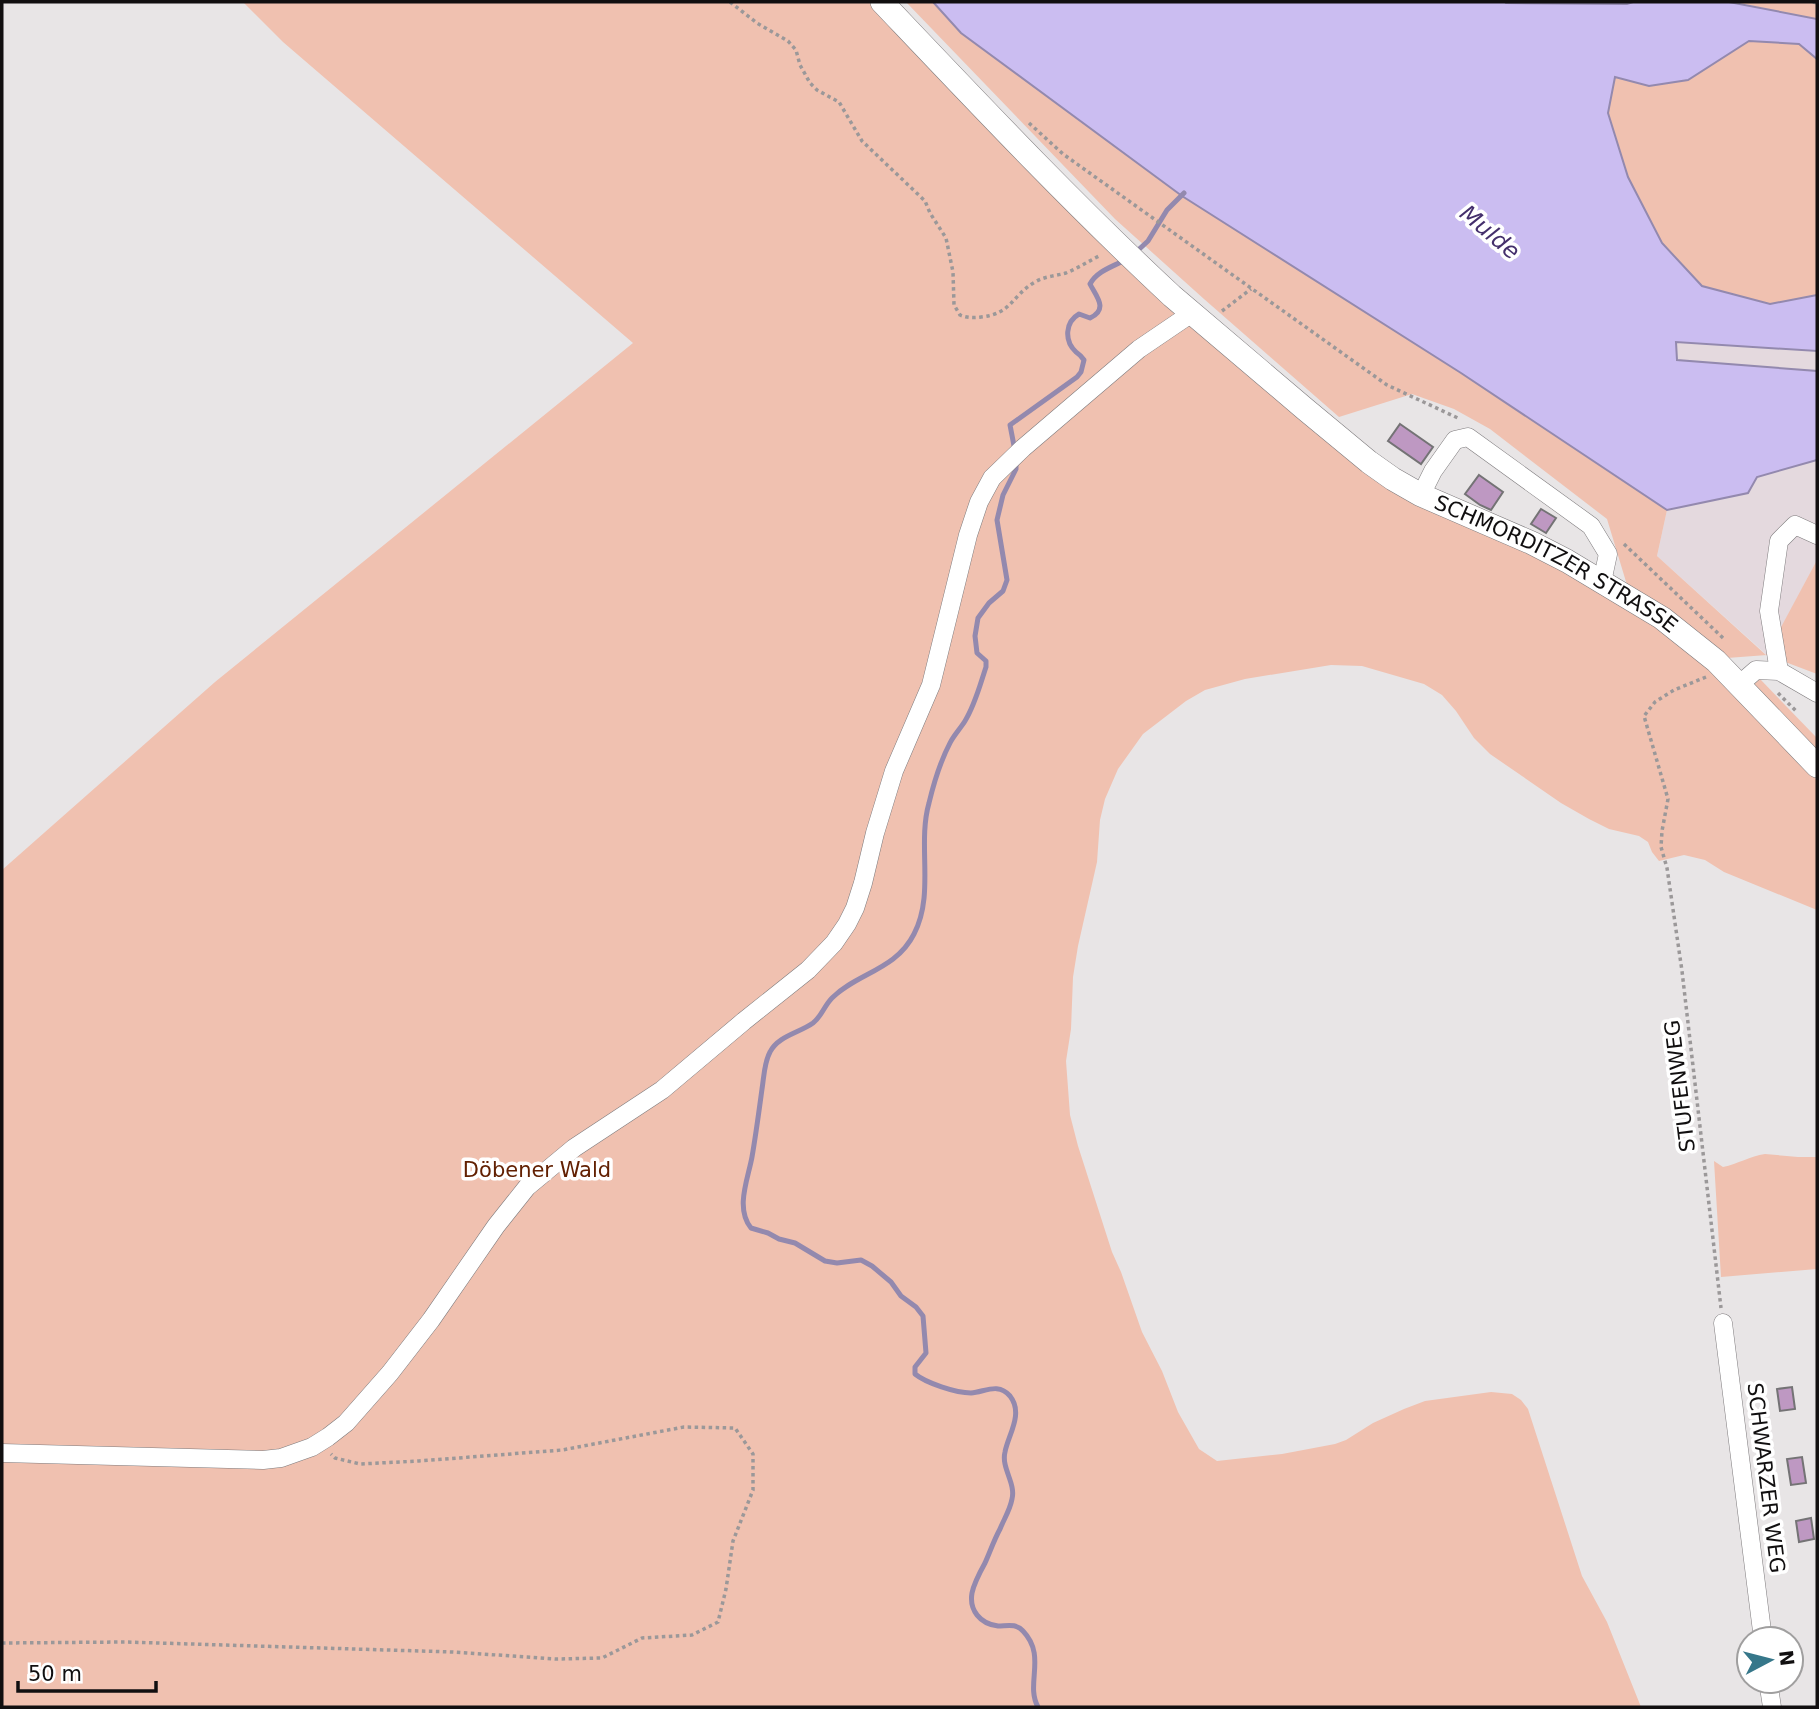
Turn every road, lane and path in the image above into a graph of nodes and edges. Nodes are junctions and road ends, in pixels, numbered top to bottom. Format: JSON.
{"nodes":[{"id":1,"x":730,"y":2,"type":"edge"},
{"id":2,"x":882,"y":2,"type":"edge"},
{"id":3,"x":1024,"y":119,"type":"dead end"},
{"id":4,"x":1108,"y":248,"type":"junction"},
{"id":5,"x":1200,"y":319,"type":"junction"},
{"id":6,"x":1421,"y":495,"type":"junction"},
{"id":7,"x":1817,"y":535,"type":"edge"},
{"id":8,"x":1602,"y":582,"type":"junction"},
{"id":9,"x":1779,"y":671,"type":"junction"},
{"id":10,"x":1732,"y":676,"type":"junction"},
{"id":11,"x":1817,"y":693,"type":"edge"},
{"id":12,"x":1817,"y":766,"type":"edge"},
{"id":13,"x":1723,"y":1323,"type":"joint"},
{"id":14,"x":321,"y":1441,"type":"junction"},
{"id":15,"x":2,"y":1452,"type":"edge"},
{"id":16,"x":1761,"y":1625,"type":"edge"},
{"id":17,"x":2,"y":1643,"type":"edge"}],
"edges":[{"from":1,"to":4,"type":"path"},
{"from":2,"to":4,"type":"main road","name":"SCHMORDITZER STRASSE"},
{"from":3,"to":5,"type":"path"},
{"from":4,"to":5,"type":"main road","name":"SCHMORDITZER STRASSE"},
{"from":5,"to":6,"type":"main road","name":"SCHMORDITZER STRASSE"},
{"from":5,"to":14,"type":"street"},
{"from":6,"to":8,"type":"main road","name":"SCHMORDITZER STRASSE"},
{"from":6,"to":8,"type":"street"},
{"from":7,"to":9,"type":"street"},
{"from":8,"to":10,"type":"main road","name":"SCHMORDITZER STRASSE"},
{"from":9,"to":10,"type":"street"},
{"from":9,"to":11,"type":"street"},
{"from":10,"to":12,"type":"main road","name":"SCHMORDITZER STRASSE"},
{"from":10,"to":13,"type":"path","name":"STUFENWEG"},
{"from":13,"to":16,"type":"street","name":"SCHWARZER WEG"},
{"from":14,"to":15,"type":"street"},
{"from":14,"to":17,"type":"path"}]}
